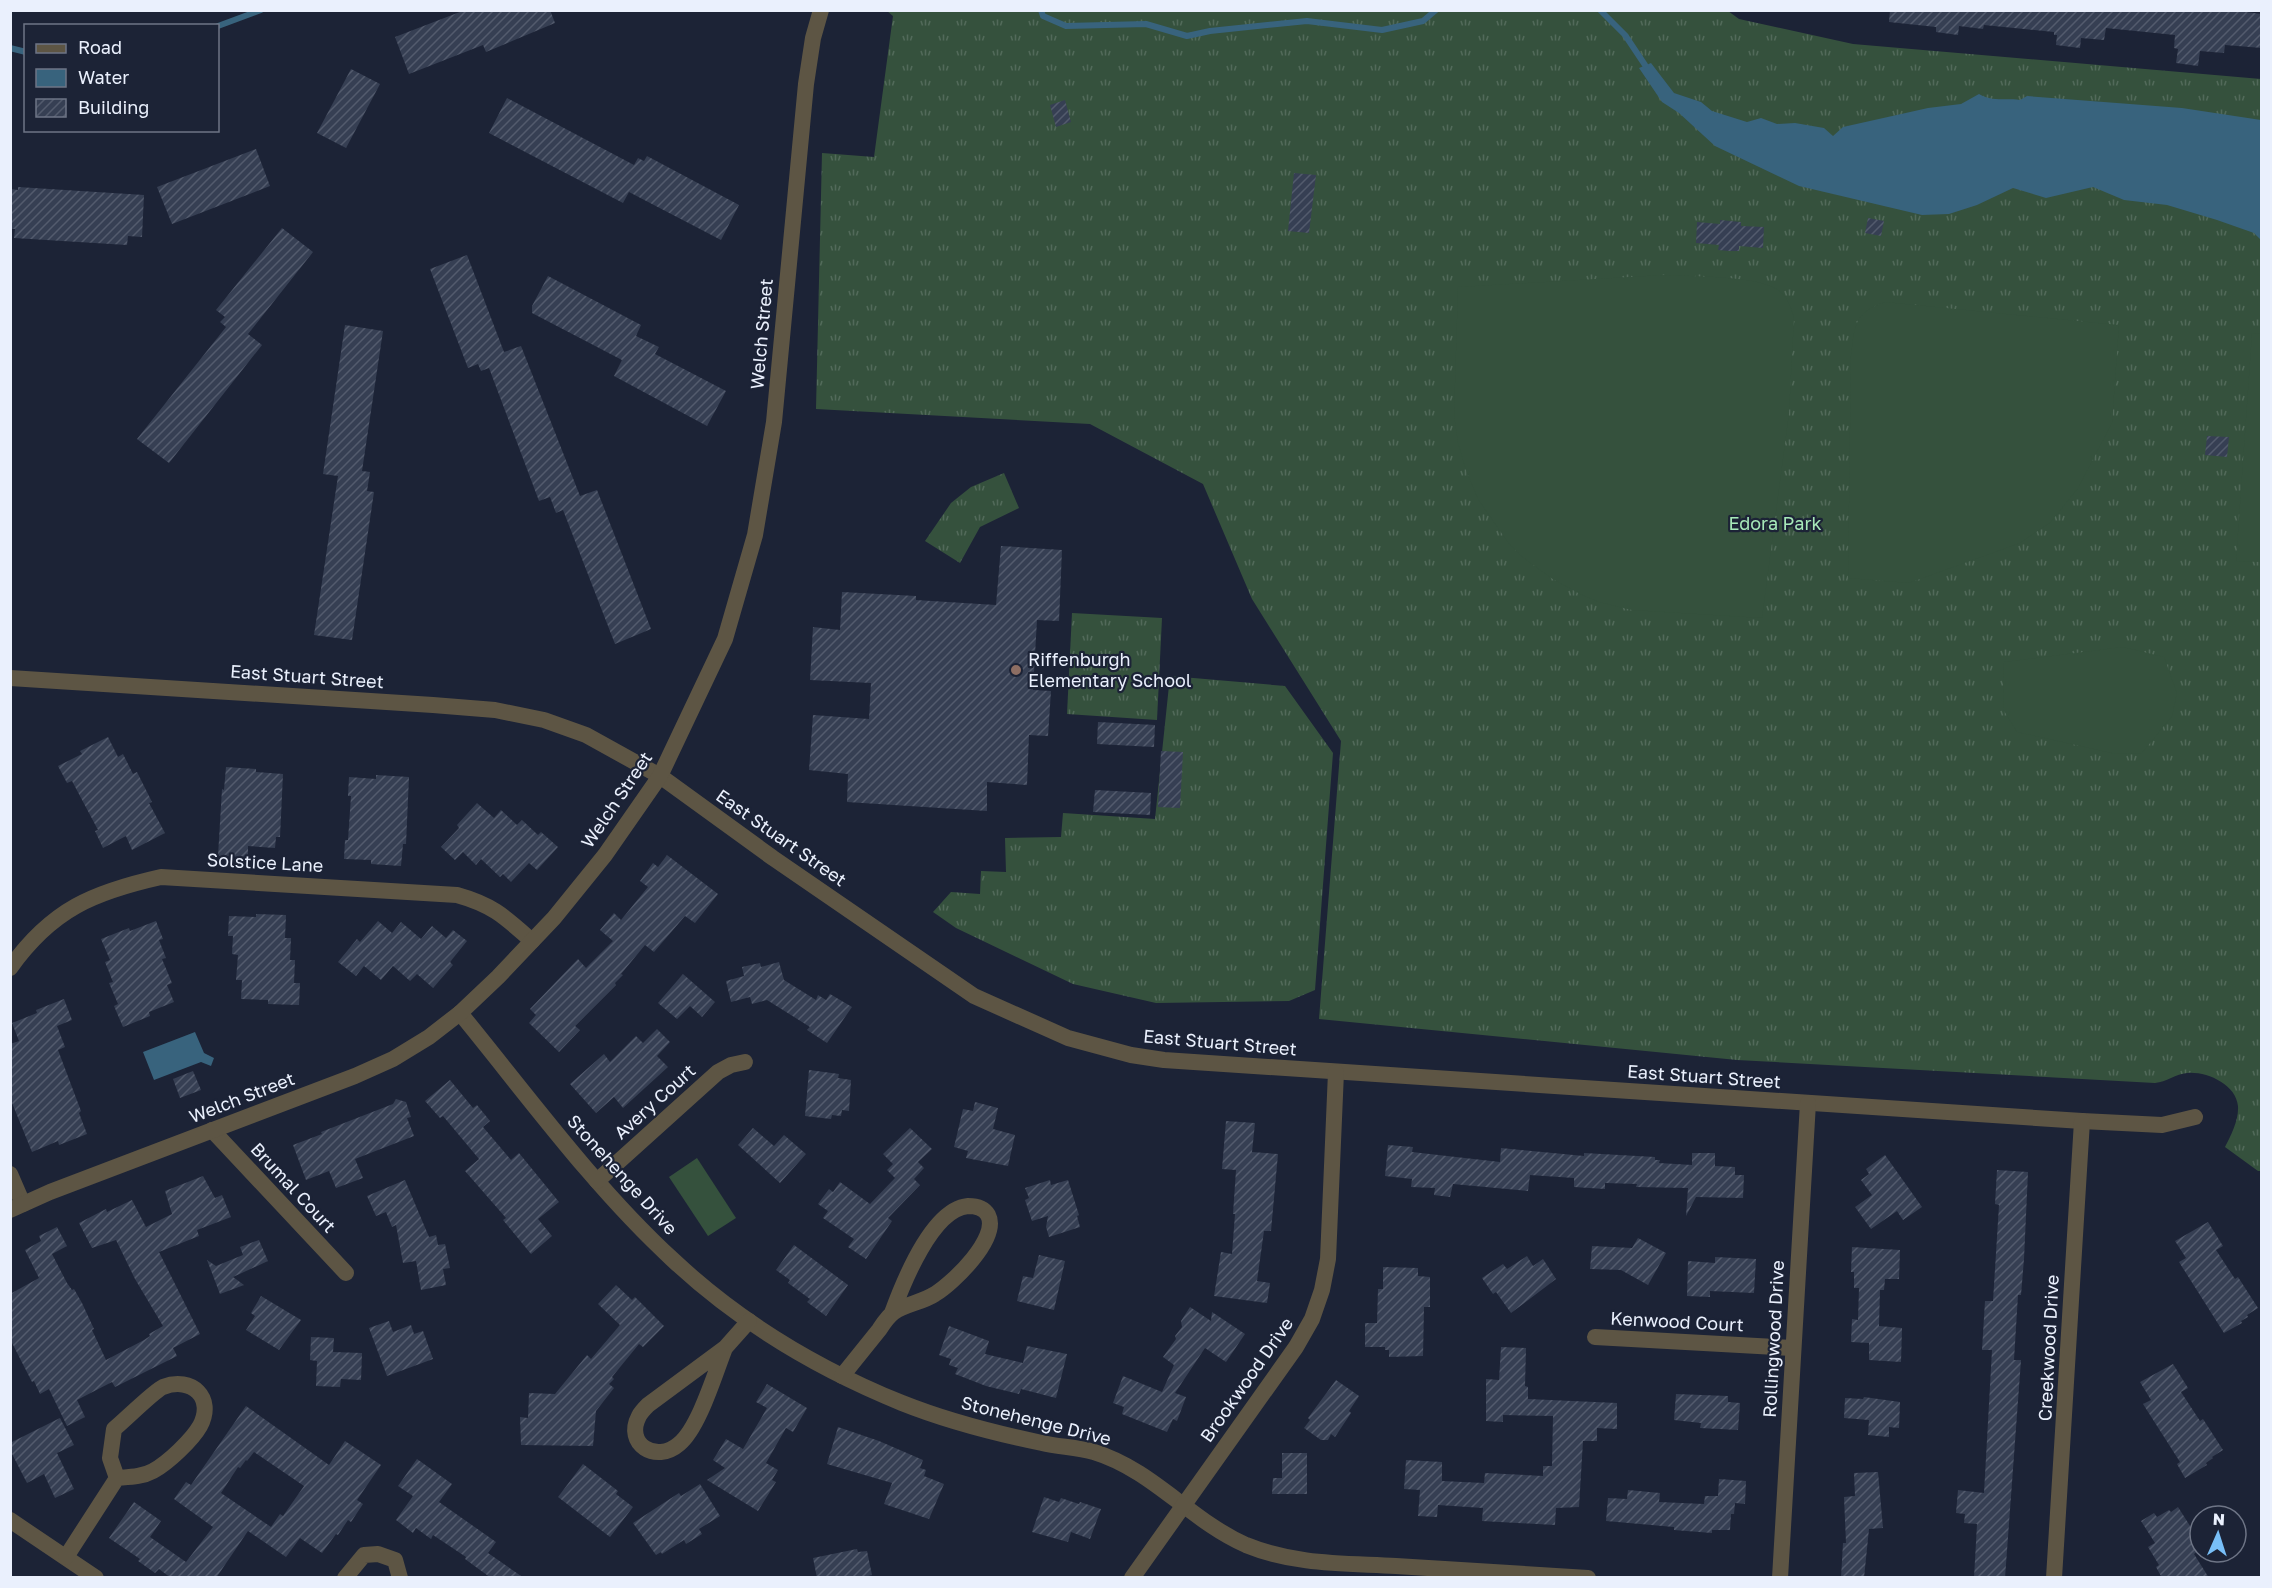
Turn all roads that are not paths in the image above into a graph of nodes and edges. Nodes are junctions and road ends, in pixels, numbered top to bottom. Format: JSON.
{"nodes":[{"id":1,"x":821,"y":10,"type":"edge"},
{"id":2,"x":10,"y":678,"type":"edge"},
{"id":3,"x":660,"y":776,"type":"junction"},
{"id":4,"x":532,"y":941,"type":"junction"},
{"id":5,"x":10,"y":968,"type":"edge"},
{"id":6,"x":460,"y":1013,"type":"junction"},
{"id":7,"x":745,"y":1062,"type":"dead end"},
{"id":8,"x":1336,"y":1072,"type":"junction"},
{"id":9,"x":1808,"y":1103,"type":"junction"},
{"id":10,"x":2194,"y":1117,"type":"dead end"},
{"id":11,"x":2082,"y":1121,"type":"junction"},
{"id":12,"x":212,"y":1130,"type":"junction"},
{"id":13,"x":10,"y":1174,"type":"edge"},
{"id":14,"x":597,"y":1181,"type":"junction"},
{"id":15,"x":17,"y":1207,"type":"edge"},
{"id":16,"x":346,"y":1273,"type":"dead end"},
{"id":17,"x":892,"y":1313,"type":"junction"},
{"id":18,"x":749,"y":1321,"type":"junction"},
{"id":19,"x":1595,"y":1337,"type":"dead end"},
{"id":20,"x":725,"y":1348,"type":"junction"},
{"id":21,"x":1793,"y":1348,"type":"junction"},
{"id":22,"x":842,"y":1376,"type":"junction"},
{"id":23,"x":117,"y":1478,"type":"junction"},
{"id":24,"x":1182,"y":1506,"type":"junction"},
{"id":25,"x":10,"y":1520,"type":"edge"},
{"id":26,"x":66,"y":1557,"type":"junction"},
{"id":27,"x":96,"y":1578,"type":"edge"},
{"id":28,"x":345,"y":1578,"type":"edge"},
{"id":29,"x":400,"y":1578,"type":"edge"},
{"id":30,"x":1132,"y":1578,"type":"edge"},
{"id":31,"x":1588,"y":1578,"type":"edge"},
{"id":32,"x":1780,"y":1578,"type":"edge"},
{"id":33,"x":2054,"y":1578,"type":"edge"}],
"edges":[{"from":1,"to":3,"type":"street","name":"Welch Street"},
{"from":2,"to":3,"type":"street","name":"East Stuart Street"},
{"from":3,"to":4,"type":"street","name":"Welch Street"},
{"from":3,"to":8,"type":"street","name":"East Stuart Street"},
{"from":4,"to":5,"type":"street","name":"Solstice Lane"},
{"from":4,"to":6,"type":"street","name":"Welch Street"},
{"from":6,"to":12,"type":"street","name":"Welch Street"},
{"from":6,"to":14,"type":"street","name":"Stonehenge Drive"},
{"from":7,"to":14,"type":"street","name":"Avery Court"},
{"from":8,"to":9,"type":"street","name":"East Stuart Street"},
{"from":8,"to":24,"type":"street","name":"Brookwood Drive"},
{"from":9,"to":11,"type":"street","name":"East Stuart Street"},
{"from":9,"to":21,"type":"street","name":"Rollingwood Drive"},
{"from":10,"to":11,"type":"street","name":"East Stuart Street"},
{"from":11,"to":33,"type":"street","name":"Creekwood Drive"},
{"from":12,"to":15,"type":"street","name":"Welch Street"},
{"from":12,"to":16,"type":"street","name":"Brumal Court"},
{"from":13,"to":15,"type":"street"},
{"from":14,"to":18,"type":"street","name":"Stonehenge Drive"},
{"from":17,"to":17,"type":"street"},
{"from":17,"to":22,"type":"street"},
{"from":18,"to":20,"type":"street"},
{"from":18,"to":22,"type":"street","name":"Stonehenge Drive"},
{"from":19,"to":21,"type":"street","name":"Kenwood Court"},
{"from":20,"to":20,"type":"street"},
{"from":21,"to":32,"type":"street","name":"Rollingwood Drive"},
{"from":22,"to":24,"type":"street","name":"Stonehenge Drive"},
{"from":23,"to":23,"type":"street"},
{"from":23,"to":26,"type":"street"},
{"from":24,"to":30,"type":"street","name":"Brookwood Drive"},
{"from":24,"to":31,"type":"street","name":"Stonehenge Drive"},
{"from":25,"to":26,"type":"street"},
{"from":26,"to":27,"type":"street"},
{"from":28,"to":29,"type":"street"}]}
